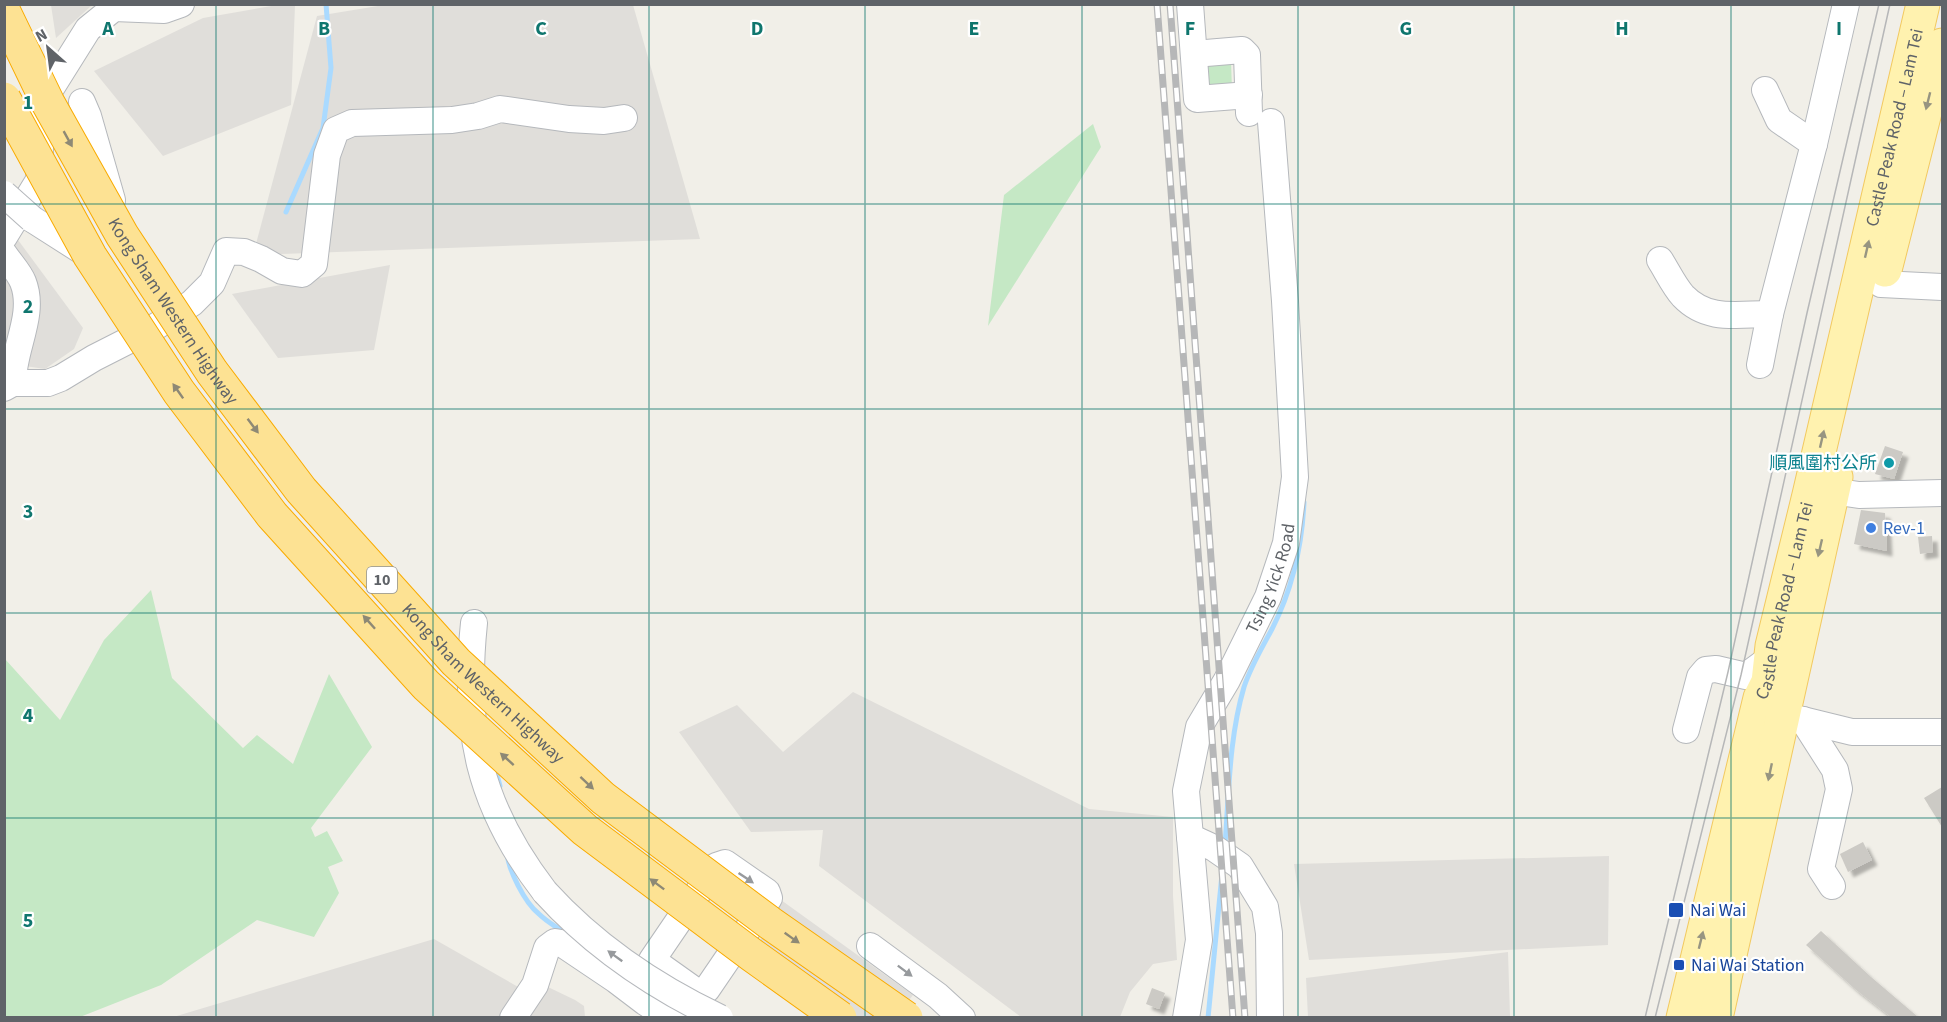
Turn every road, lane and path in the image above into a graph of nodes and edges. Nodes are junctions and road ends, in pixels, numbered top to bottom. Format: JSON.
{"nodes":[{"id":1,"x":181,"y":4,"type":"edge"},
{"id":2,"x":1190,"y":4,"type":"edge"},
{"id":3,"x":1846,"y":4,"type":"edge"},
{"id":4,"x":1923,"y":4,"type":"edge"},
{"id":5,"x":4,"y":12,"type":"edge"},
{"id":6,"x":1942,"y":45,"type":"edge"},
{"id":7,"x":1194,"y":54,"type":"junction"},
{"id":8,"x":1765,"y":90,"type":"dead end"},
{"id":9,"x":4,"y":99,"type":"edge"},
{"id":10,"x":82,"y":102,"type":"dead end"},
{"id":11,"x":1256,"y":110,"type":"junction"},
{"id":12,"x":624,"y":118,"type":"dead end"},
{"id":13,"x":1814,"y":144,"type":"junction"},
{"id":14,"x":4,"y":194,"type":"edge"},
{"id":15,"x":122,"y":235,"type":"junction"},
{"id":16,"x":4,"y":237,"type":"edge"},
{"id":17,"x":4,"y":254,"type":"edge"},
{"id":18,"x":90,"y":256,"type":"junction"},
{"id":19,"x":1660,"y":260,"type":"dead end"},
{"id":20,"x":1881,"y":284,"type":"junction"},
{"id":21,"x":1942,"y":287,"type":"edge"},
{"id":22,"x":1770,"y":315,"type":"junction"},
{"id":23,"x":1760,"y":364,"type":"dead end"},
{"id":24,"x":9,"y":385,"type":"edge"},
{"id":25,"x":1821,"y":493,"type":"junction"},
{"id":26,"x":1942,"y":493,"type":"edge"},
{"id":27,"x":474,"y":623,"type":"dead end"},
{"id":28,"x":1772,"y":694,"type":"junction"},
{"id":29,"x":1686,"y":730,"type":"dead end"},
{"id":30,"x":1942,"y":732,"type":"edge"},
{"id":31,"x":1190,"y":837,"type":"junction"},
{"id":32,"x":1832,"y":886,"type":"dead end"},
{"id":33,"x":870,"y":946,"type":"dead end"},
{"id":34,"x":652,"y":960,"type":"junction"},
{"id":35,"x":513,"y":1017,"type":"edge"},
{"id":36,"x":672,"y":1017,"type":"edge"},
{"id":37,"x":720,"y":1017,"type":"edge"},
{"id":38,"x":840,"y":1017,"type":"edge"},
{"id":39,"x":906,"y":1017,"type":"edge"},
{"id":40,"x":962,"y":1017,"type":"edge"},
{"id":41,"x":1186,"y":1017,"type":"edge"},
{"id":42,"x":1270,"y":1017,"type":"edge"},
{"id":43,"x":1683,"y":1017,"type":"edge"},
{"id":44,"x":1716,"y":1017,"type":"edge"}],
"edges":[{"from":1,"to":16,"type":"street"},
{"from":2,"to":7,"type":"street"},
{"from":3,"to":13,"type":"street"},
{"from":25,"to":4,"type":"main road","name":"Castle Peak Road – Lam Tei","one_way":true},
{"from":5,"to":15,"type":"highway","name":"Kong Sham Western Highway","number":"10","one_way":true,"bridge":true},
{"from":6,"to":20,"type":"main road","name":"Castle Peak Road – Lam Tei","one_way":true},
{"from":7,"to":11,"type":"street"},
{"from":7,"to":11,"type":"street","name":"Tsing Yick Road"},
{"from":8,"to":13,"type":"street"},
{"from":9,"to":18,"type":"highway","name":"Kong Sham Western Highway","number":"10","bridge":true},
{"from":10,"to":15,"type":"street","bridge":true},
{"from":11,"to":31,"type":"street","name":"Tsing Yick Road"},
{"from":12,"to":24,"type":"street"},
{"from":13,"to":22,"type":"street"},
{"from":14,"to":18,"type":"street","bridge":true},
{"from":15,"to":39,"type":"highway","name":"Kong Sham Western Highway","number":"10","one_way":true,"bridge":true},
{"from":17,"to":24,"type":"street"},
{"from":38,"to":18,"type":"highway","name":"Kong Sham Western Highway","number":"10","one_way":true,"bridge":true},
{"from":19,"to":22,"type":"street"},
{"from":20,"to":21,"type":"street"},
{"from":20,"to":25,"type":"main road","name":"Castle Peak Road – Lam Tei"},
{"from":22,"to":23,"type":"street"},
{"from":25,"to":26,"type":"street"},
{"from":25,"to":28,"type":"main road","name":"Castle Peak Road – Lam Tei","one_way":true},
{"from":25,"to":28,"type":"main road","name":"Castle Peak Road – Lam Tei"},
{"from":37,"to":27,"type":"street","one_way":true,"bridge":true},
{"from":28,"to":29,"type":"street"},
{"from":28,"to":30,"type":"street"},
{"from":28,"to":32,"type":"street"},
{"from":43,"to":28,"type":"main road","name":"Castle Peak Road – Lam Tei","one_way":true},
{"from":28,"to":44,"type":"main road","name":"Castle Peak Road – Lam Tei","one_way":true},
{"from":31,"to":41,"type":"street","name":"Tsing Yick Road"},
{"from":31,"to":42,"type":"street"},
{"from":33,"to":40,"type":"street","one_way":true},
{"from":34,"to":34,"type":"street","one_way":true},
{"from":34,"to":36,"type":"street"},
{"from":35,"to":36,"type":"street"}]}
